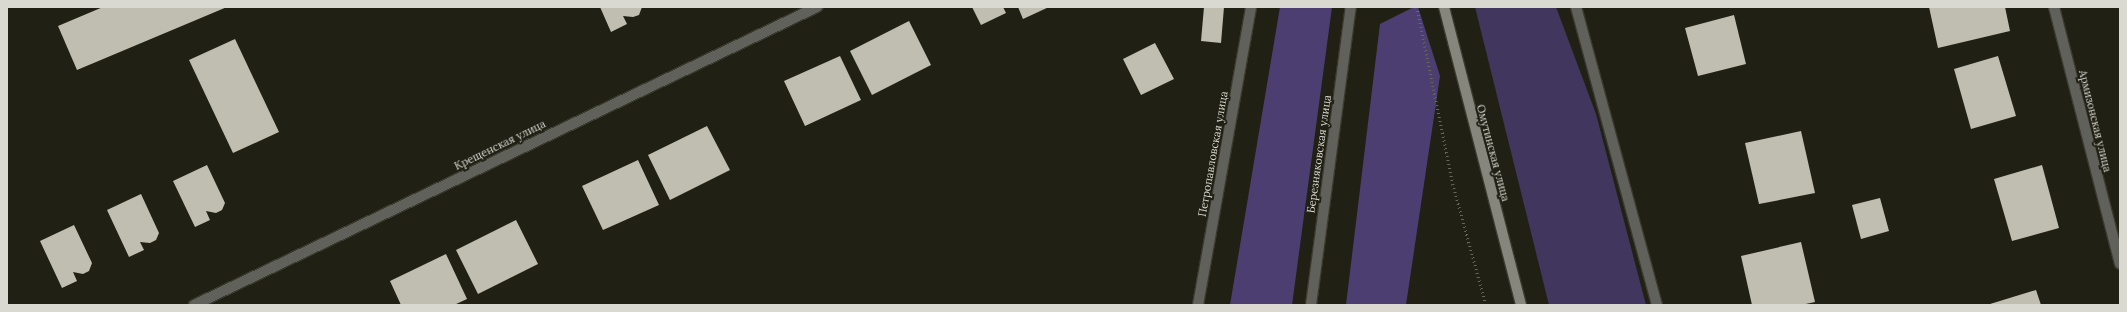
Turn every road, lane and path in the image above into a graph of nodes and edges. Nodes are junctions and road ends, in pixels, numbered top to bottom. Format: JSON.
{"nodes":[{"id":1,"x":817,"y":7,"type":"edge"},
{"id":2,"x":1251,"y":7,"type":"edge"},
{"id":3,"x":1350,"y":7,"type":"edge"},
{"id":4,"x":1417,"y":7,"type":"edge"},
{"id":5,"x":1444,"y":7,"type":"edge"},
{"id":6,"x":1576,"y":7,"type":"edge"},
{"id":7,"x":2054,"y":7,"type":"edge"},
{"id":8,"x":2120,"y":264,"type":"edge"},
{"id":9,"x":194,"y":305,"type":"edge"},
{"id":10,"x":1198,"y":305,"type":"edge"},
{"id":11,"x":1311,"y":305,"type":"edge"},
{"id":12,"x":1486,"y":305,"type":"edge"},
{"id":13,"x":1521,"y":305,"type":"edge"},
{"id":14,"x":1657,"y":305,"type":"edge"}],
"edges":[{"from":1,"to":9,"type":"street","name":"Крещенская улица"},
{"from":2,"to":10,"type":"street","name":"Петропавловская улица"},
{"from":3,"to":11,"type":"street","name":"Березняковская улица"},
{"from":4,"to":12,"type":"path"},
{"from":5,"to":13,"type":"street","name":"Омутинская улица"},
{"from":6,"to":14,"type":"street"},
{"from":7,"to":8,"type":"street","name":"Армизонская улица"}]}
